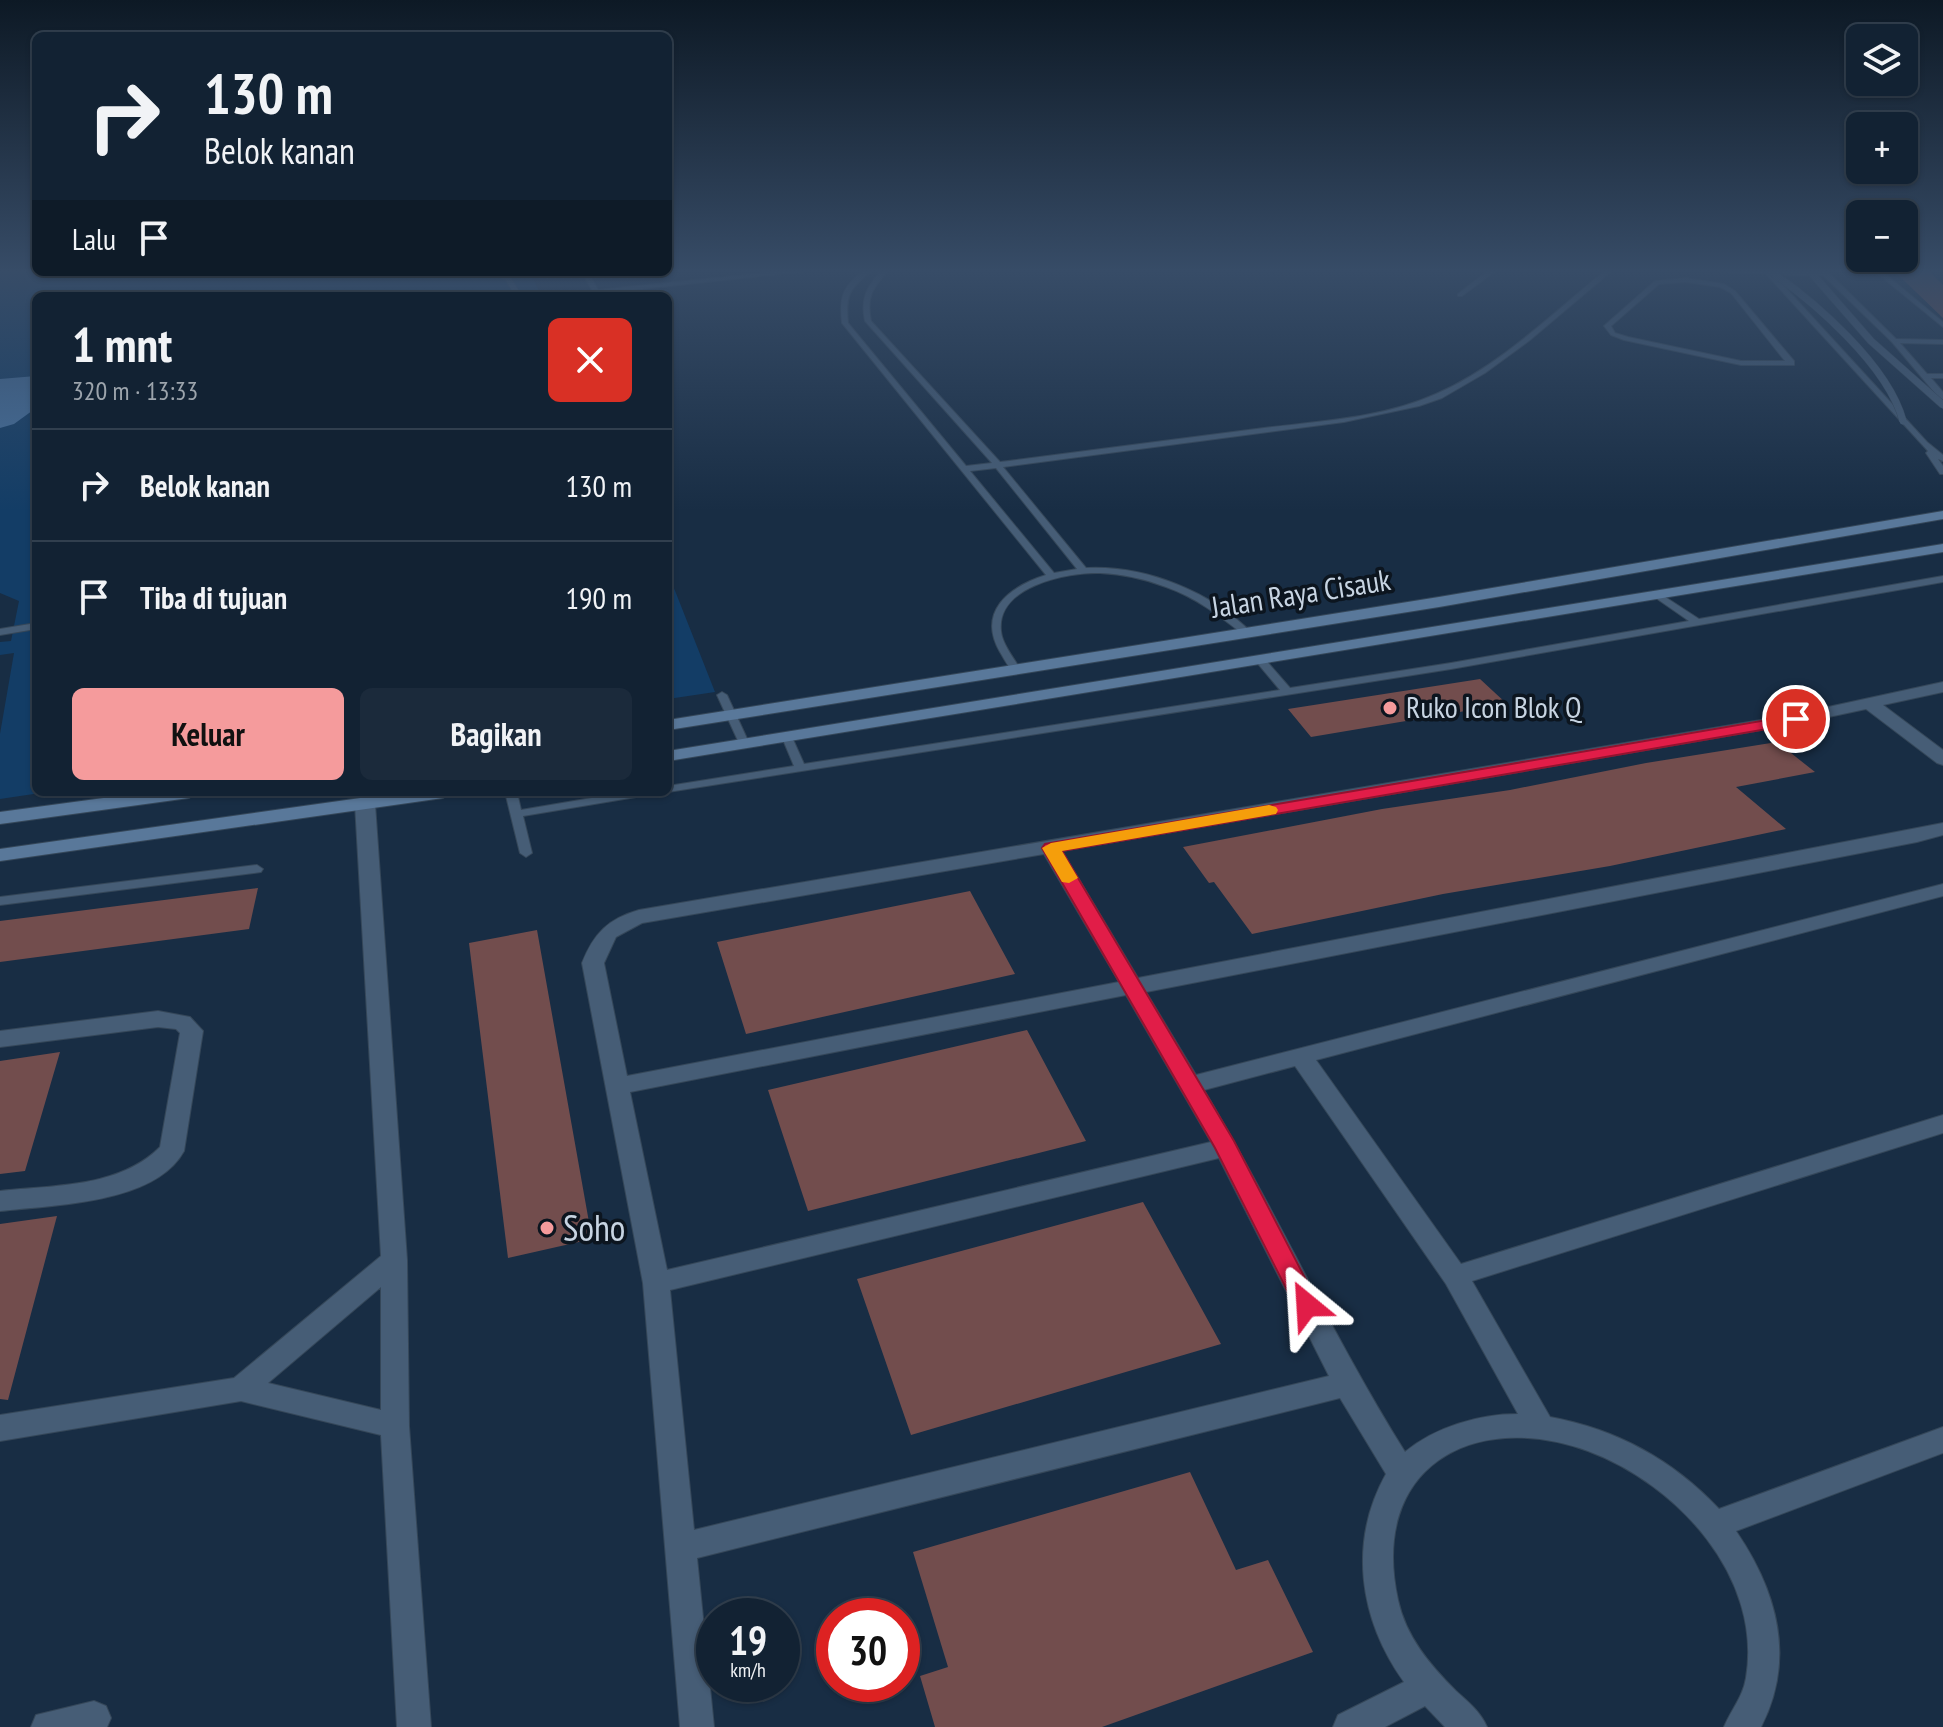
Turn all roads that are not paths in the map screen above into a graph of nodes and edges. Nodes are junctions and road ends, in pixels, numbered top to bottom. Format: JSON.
{"nodes":[{"id":1,"x":867,"y":350,"type":"edge"},
{"id":2,"x":894,"y":350,"type":"edge"},
{"id":3,"x":1509,"y":350,"type":"edge"},
{"id":4,"x":1677,"y":350,"type":"edge"},
{"id":5,"x":1780,"y":350,"type":"edge"},
{"id":6,"x":1839,"y":350,"type":"edge"},
{"id":7,"x":1857,"y":350,"type":"edge"},
{"id":8,"x":1881,"y":350,"type":"edge"},
{"id":9,"x":1902,"y":350,"type":"edge"},
{"id":10,"x":1925,"y":376,"type":"junction"},
{"id":11,"x":1943,"y":376,"type":"edge"},
{"id":12,"x":1943,"y":397,"type":"edge"},
{"id":13,"x":1943,"y":405,"type":"edge"},
{"id":14,"x":1903,"y":421,"type":"junction"},
{"id":15,"x":1924,"y":444,"type":"junction"},
{"id":16,"x":1943,"y":459,"type":"edge"},
{"id":17,"x":997,"y":464,"type":"junction"},
{"id":18,"x":966,"y":469,"type":"junction"},
{"id":19,"x":1943,"y":472,"type":"edge"},
{"id":20,"x":1943,"y":515,"type":"edge"},
{"id":21,"x":1940,"y":551,"type":"edge"},
{"id":22,"x":1083,"y":571,"type":"junction"},
{"id":23,"x":1052,"y":577,"type":"junction"},
{"id":24,"x":1943,"y":579,"type":"edge"},
{"id":25,"x":1656,"y":594,"type":"junction"},
{"id":26,"x":1697,"y":622,"type":"junction"},
{"id":27,"x":32,"y":627,"type":"edge"},
{"id":28,"x":0,"y":632,"type":"edge"},
{"id":29,"x":1247,"y":633,"type":"junction"},
{"id":30,"x":1259,"y":659,"type":"junction"},
{"id":31,"x":1015,"y":669,"type":"junction"},
{"id":32,"x":1943,"y":687,"type":"edge"},
{"id":33,"x":1287,"y":691,"type":"junction"},
{"id":34,"x":722,"y":695,"type":"dead end"},
{"id":35,"x":1872,"y":705,"type":"junction"},
{"id":36,"x":733,"y":716,"type":"junction"},
{"id":37,"x":672,"y":724,"type":"edge"},
{"id":38,"x":786,"y":735,"type":"junction"},
{"id":39,"x":744,"y":743,"type":"junction"},
{"id":40,"x":672,"y":755,"type":"edge"},
{"id":41,"x":1943,"y":759,"type":"edge"},
{"id":42,"x":800,"y":767,"type":"junction"},
{"id":43,"x":672,"y":788,"type":"edge"},
{"id":44,"x":160,"y":796,"type":"edge"},
{"id":45,"x":417,"y":796,"type":"edge"},
{"id":46,"x":512,"y":796,"type":"edge"},
{"id":47,"x":624,"y":796,"type":"edge"},
{"id":48,"x":365,"y":804,"type":"junction"},
{"id":49,"x":515,"y":814,"type":"junction"},
{"id":50,"x":0,"y":818,"type":"edge"},
{"id":51,"x":1943,"y":829,"type":"edge"},
{"id":52,"x":1051,"y":848,"type":"junction"},
{"id":53,"x":526,"y":853,"type":"dead end"},
{"id":54,"x":0,"y":855,"type":"edge"},
{"id":55,"x":257,"y":869,"type":"dead end"},
{"id":56,"x":1943,"y":890,"type":"edge"},
{"id":57,"x":0,"y":901,"type":"edge"},
{"id":58,"x":1132,"y":986,"type":"junction"},
{"id":59,"x":0,"y":1039,"type":"edge"},
{"id":60,"x":1301,"y":1057,"type":"junction"},
{"id":61,"x":1190,"y":1085,"type":"junction"},
{"id":62,"x":617,"y":1086,"type":"junction"},
{"id":63,"x":1943,"y":1124,"type":"edge"},
{"id":64,"x":1226,"y":1147,"type":"junction"},
{"id":65,"x":0,"y":1201,"type":"edge"},
{"id":66,"x":394,"y":1260,"type":"junction"},
{"id":67,"x":1455,"y":1276,"type":"junction"},
{"id":68,"x":656,"y":1283,"type":"junction"},
{"id":69,"x":1347,"y":1384,"type":"junction"},
{"id":70,"x":241,"y":1389,"type":"junction"},
{"id":71,"x":395,"y":1426,"type":"junction"},
{"id":72,"x":0,"y":1428,"type":"edge"},
{"id":73,"x":1541,"y":1428,"type":"junction"},
{"id":74,"x":1943,"y":1440,"type":"edge"},
{"id":75,"x":1402,"y":1474,"type":"junction"},
{"id":76,"x":1714,"y":1525,"type":"junction"},
{"id":77,"x":682,"y":1547,"type":"junction"},
{"id":78,"x":1428,"y":1687,"type":"junction"},
{"id":79,"x":94,"y":1718,"type":"dead end"},
{"id":80,"x":48,"y":1727,"type":"edge"},
{"id":81,"x":414,"y":1727,"type":"edge"},
{"id":82,"x":697,"y":1727,"type":"edge"},
{"id":83,"x":1350,"y":1727,"type":"edge"},
{"id":84,"x":1470,"y":1727,"type":"edge"},
{"id":85,"x":1741,"y":1727,"type":"edge"}],
"edges":[{"from":1,"to":18,"type":"lane"},
{"from":2,"to":17,"type":"lane"},
{"from":3,"to":17,"type":"lane"},
{"from":4,"to":5,"type":"lane"},
{"from":6,"to":14,"type":"lane"},
{"from":7,"to":14,"type":"lane","bridge":true},
{"from":8,"to":13,"type":"lane","bridge":true},
{"from":9,"to":10,"type":"lane"},
{"from":10,"to":11,"type":"lane"},
{"from":10,"to":12,"type":"lane"},
{"from":14,"to":15,"type":"lane"},
{"from":15,"to":16,"type":"lane"},
{"from":15,"to":19,"type":"lane"},
{"from":17,"to":18,"type":"lane"},
{"from":17,"to":22,"type":"lane"},
{"from":18,"to":23,"type":"lane"},
{"from":20,"to":29,"type":"main road","name":"Jalan Raya Cisauk"},
{"from":21,"to":25,"type":"main road","name":"Jalan Raya Cisauk"},
{"from":22,"to":23,"type":"lane"},
{"from":22,"to":29,"type":"lane"},
{"from":23,"to":31,"type":"lane"},
{"from":24,"to":26,"type":"lane"},
{"from":25,"to":26,"type":"lane"},
{"from":25,"to":30,"type":"main road","name":"Jalan Raya Cisauk"},
{"from":26,"to":33,"type":"lane"},
{"from":27,"to":28,"type":"lane"},
{"from":29,"to":31,"type":"main road","name":"Jalan Raya Cisauk"},
{"from":30,"to":33,"type":"lane"},
{"from":30,"to":38,"type":"main road","name":"Jalan Raya Cisauk"},
{"from":31,"to":36,"type":"main road","name":"Jalan Raya Cisauk"},
{"from":32,"to":35,"type":"street"},
{"from":33,"to":42,"type":"lane"},
{"from":34,"to":36,"type":"lane"},
{"from":35,"to":41,"type":"street"},
{"from":35,"to":52,"type":"street"},
{"from":36,"to":37,"type":"main road","name":"Jalan Raya Cisauk"},
{"from":36,"to":39,"type":"lane"},
{"from":38,"to":39,"type":"main road","name":"Jalan Raya Cisauk"},
{"from":38,"to":42,"type":"lane"},
{"from":39,"to":40,"type":"main road","name":"Jalan Raya Cisauk"},
{"from":42,"to":43,"type":"lane"},
{"from":44,"to":50,"type":"main road"},
{"from":45,"to":48,"type":"main road"},
{"from":46,"to":49,"type":"lane"},
{"from":47,"to":49,"type":"lane"},
{"from":48,"to":54,"type":"main road"},
{"from":48,"to":66,"type":"street"},
{"from":49,"to":53,"type":"lane"},
{"from":51,"to":58,"type":"street"},
{"from":52,"to":58,"type":"street"},
{"from":52,"to":62,"type":"street"},
{"from":55,"to":57,"type":"lane"},
{"from":56,"to":60,"type":"street"},
{"from":58,"to":61,"type":"street"},
{"from":58,"to":62,"type":"street"},
{"from":59,"to":65,"type":"street"},
{"from":60,"to":61,"type":"street"},
{"from":60,"to":67,"type":"street"},
{"from":61,"to":64,"type":"street"},
{"from":62,"to":68,"type":"street"},
{"from":63,"to":67,"type":"street"},
{"from":64,"to":68,"type":"street"},
{"from":64,"to":69,"type":"street"},
{"from":66,"to":70,"type":"street"},
{"from":66,"to":71,"type":"street"},
{"from":67,"to":73,"type":"street"},
{"from":68,"to":77,"type":"street"},
{"from":69,"to":75,"type":"street"},
{"from":69,"to":77,"type":"street"},
{"from":70,"to":71,"type":"street"},
{"from":70,"to":72,"type":"street"},
{"from":71,"to":81,"type":"street"},
{"from":73,"to":75,"type":"street"},
{"from":73,"to":76,"type":"street"},
{"from":74,"to":76,"type":"street"},
{"from":75,"to":78,"type":"street"},
{"from":76,"to":85,"type":"street"},
{"from":77,"to":82,"type":"street"},
{"from":78,"to":83,"type":"street"},
{"from":78,"to":84,"type":"street"},
{"from":79,"to":80,"type":"street"}]}
